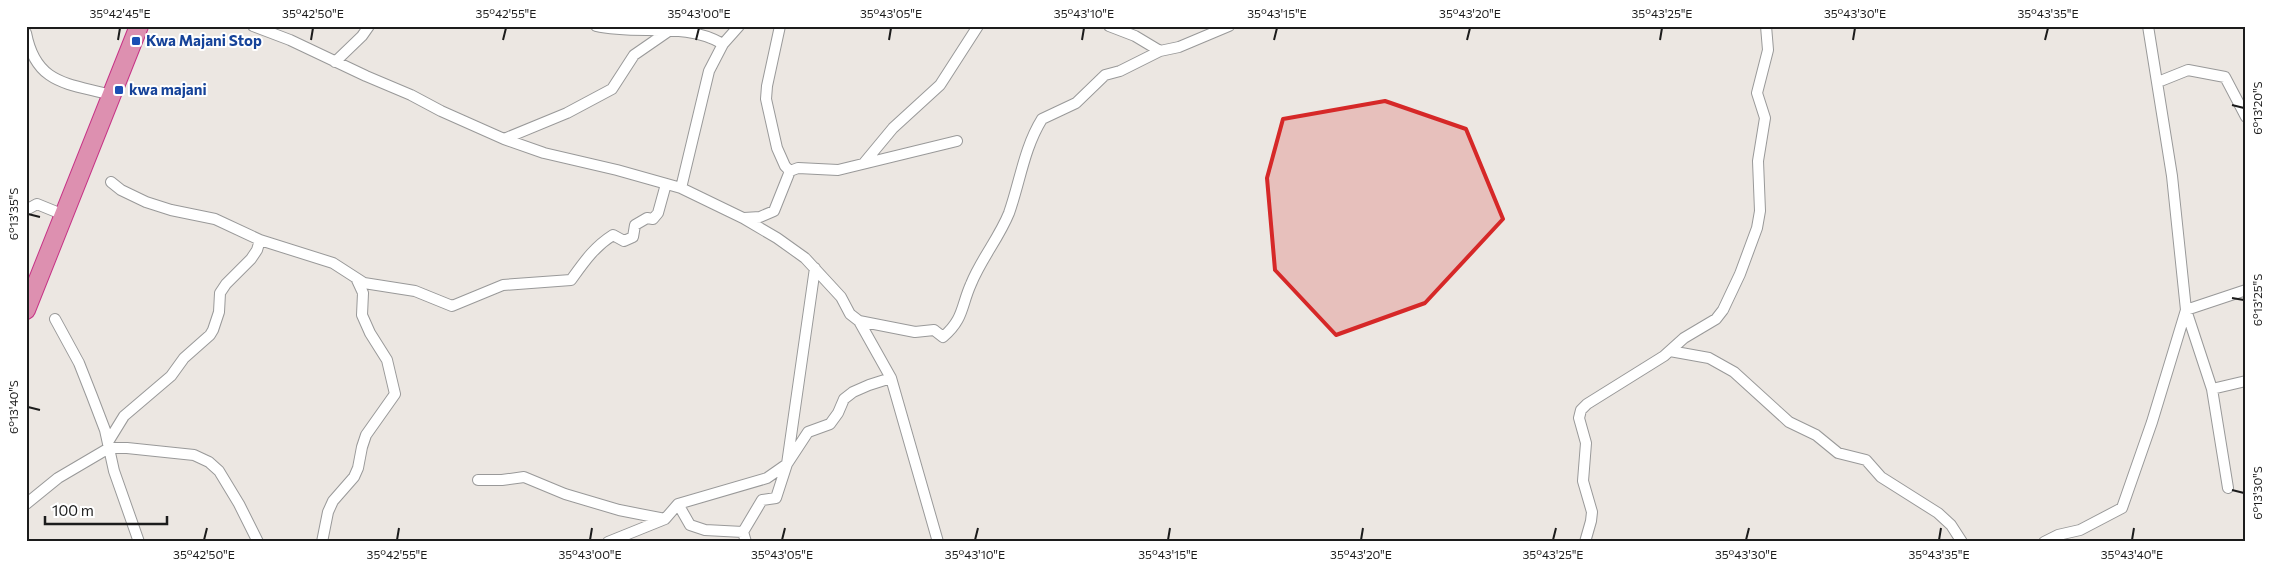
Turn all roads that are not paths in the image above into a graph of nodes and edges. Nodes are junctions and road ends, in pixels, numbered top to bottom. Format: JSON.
{"nodes":[{"id":1,"x":138,"y":26,"type":"edge"},
{"id":2,"x":253,"y":26,"type":"edge"},
{"id":3,"x":369,"y":26,"type":"edge"},
{"id":4,"x":596,"y":26,"type":"edge"},
{"id":5,"x":738,"y":26,"type":"edge"},
{"id":6,"x":780,"y":26,"type":"edge"},
{"id":7,"x":978,"y":26,"type":"edge"},
{"id":8,"x":1109,"y":26,"type":"edge"},
{"id":9,"x":1230,"y":26,"type":"edge"},
{"id":10,"x":1766,"y":26,"type":"edge"},
{"id":11,"x":2148,"y":26,"type":"edge"},
{"id":12,"x":674,"y":28,"type":"edge"},
{"id":13,"x":26,"y":33,"type":"edge"},
{"id":14,"x":723,"y":44,"type":"junction"},
{"id":15,"x":1160,"y":51,"type":"junction"},
{"id":16,"x":335,"y":62,"type":"junction"},
{"id":17,"x":2158,"y":82,"type":"junction"},
{"id":18,"x":111,"y":95,"type":"junction"},
{"id":19,"x":2246,"y":117,"type":"edge"},
{"id":20,"x":504,"y":139,"type":"junction"},
{"id":21,"x":957,"y":141,"type":"dead end"},
{"id":22,"x":864,"y":163,"type":"junction"},
{"id":23,"x":790,"y":171,"type":"junction"},
{"id":24,"x":111,"y":182,"type":"dead end"},
{"id":25,"x":666,"y":184,"type":"junction"},
{"id":26,"x":681,"y":188,"type":"junction"},
{"id":27,"x":26,"y":210,"type":"edge"},
{"id":28,"x":64,"y":215,"type":"junction"},
{"id":29,"x":743,"y":218,"type":"junction"},
{"id":30,"x":260,"y":240,"type":"junction"},
{"id":31,"x":816,"y":268,"type":"junction"},
{"id":32,"x":357,"y":280,"type":"junction"},
{"id":33,"x":2246,"y":290,"type":"edge"},
{"id":34,"x":27,"y":307,"type":"edge"},
{"id":35,"x":2186,"y":310,"type":"junction"},
{"id":36,"x":56,"y":319,"type":"dead end"},
{"id":37,"x":859,"y":321,"type":"junction"},
{"id":38,"x":1670,"y":351,"type":"junction"},
{"id":39,"x":891,"y":378,"type":"junction"},
{"id":40,"x":2246,"y":381,"type":"edge"},
{"id":41,"x":2212,"y":388,"type":"junction"},
{"id":42,"x":108,"y":445,"type":"junction"},
{"id":43,"x":786,"y":464,"type":"junction"},
{"id":44,"x":478,"y":480,"type":"dead end"},
{"id":45,"x":2228,"y":488,"type":"dead end"},
{"id":46,"x":26,"y":504,"type":"edge"},
{"id":47,"x":678,"y":504,"type":"junction"},
{"id":48,"x":665,"y":519,"type":"junction"},
{"id":49,"x":744,"y":537,"type":"edge"},
{"id":50,"x":138,"y":542,"type":"edge"},
{"id":51,"x":258,"y":542,"type":"edge"},
{"id":52,"x":322,"y":542,"type":"edge"},
{"id":53,"x":608,"y":542,"type":"edge"},
{"id":54,"x":938,"y":542,"type":"edge"},
{"id":55,"x":1585,"y":542,"type":"edge"},
{"id":56,"x":1962,"y":542,"type":"edge"},
{"id":57,"x":2044,"y":542,"type":"edge"}],
"edges":[{"from":1,"to":18,"type":"highway"},
{"from":2,"to":16,"type":"street"},
{"from":3,"to":16,"type":"street"},
{"from":4,"to":12,"type":"street"},
{"from":5,"to":14,"type":"street"},
{"from":6,"to":23,"type":"street"},
{"from":7,"to":22,"type":"street"},
{"from":8,"to":15,"type":"street"},
{"from":9,"to":15,"type":"street"},
{"from":10,"to":38,"type":"street"},
{"from":11,"to":17,"type":"street"},
{"from":12,"to":14,"type":"street"},
{"from":12,"to":20,"type":"street"},
{"from":13,"to":18,"type":"street"},
{"from":14,"to":26,"type":"street"},
{"from":15,"to":37,"type":"street"},
{"from":16,"to":20,"type":"street"},
{"from":17,"to":19,"type":"street"},
{"from":17,"to":35,"type":"street"},
{"from":18,"to":28,"type":"highway"},
{"from":20,"to":25,"type":"street"},
{"from":21,"to":22,"type":"street"},
{"from":22,"to":23,"type":"street"},
{"from":23,"to":29,"type":"street"},
{"from":24,"to":30,"type":"street"},
{"from":25,"to":26,"type":"street"},
{"from":25,"to":32,"type":"street"},
{"from":26,"to":29,"type":"street"},
{"from":27,"to":28,"type":"street"},
{"from":28,"to":34,"type":"highway"},
{"from":29,"to":31,"type":"street"},
{"from":30,"to":32,"type":"street"},
{"from":30,"to":42,"type":"street"},
{"from":31,"to":37,"type":"street"},
{"from":31,"to":43,"type":"street"},
{"from":32,"to":52,"type":"street"},
{"from":33,"to":35,"type":"street"},
{"from":35,"to":41,"type":"street"},
{"from":35,"to":57,"type":"street"},
{"from":36,"to":42,"type":"street"},
{"from":37,"to":39,"type":"street"},
{"from":38,"to":55,"type":"street"},
{"from":38,"to":56,"type":"street"},
{"from":39,"to":43,"type":"street"},
{"from":39,"to":54,"type":"street"},
{"from":40,"to":41,"type":"street"},
{"from":41,"to":45,"type":"street"},
{"from":42,"to":46,"type":"street"},
{"from":42,"to":50,"type":"street"},
{"from":42,"to":51,"type":"street"},
{"from":43,"to":47,"type":"street"},
{"from":43,"to":49,"type":"street"},
{"from":44,"to":48,"type":"street"},
{"from":47,"to":48,"type":"street"},
{"from":47,"to":49,"type":"street"},
{"from":48,"to":53,"type":"street"}]}
